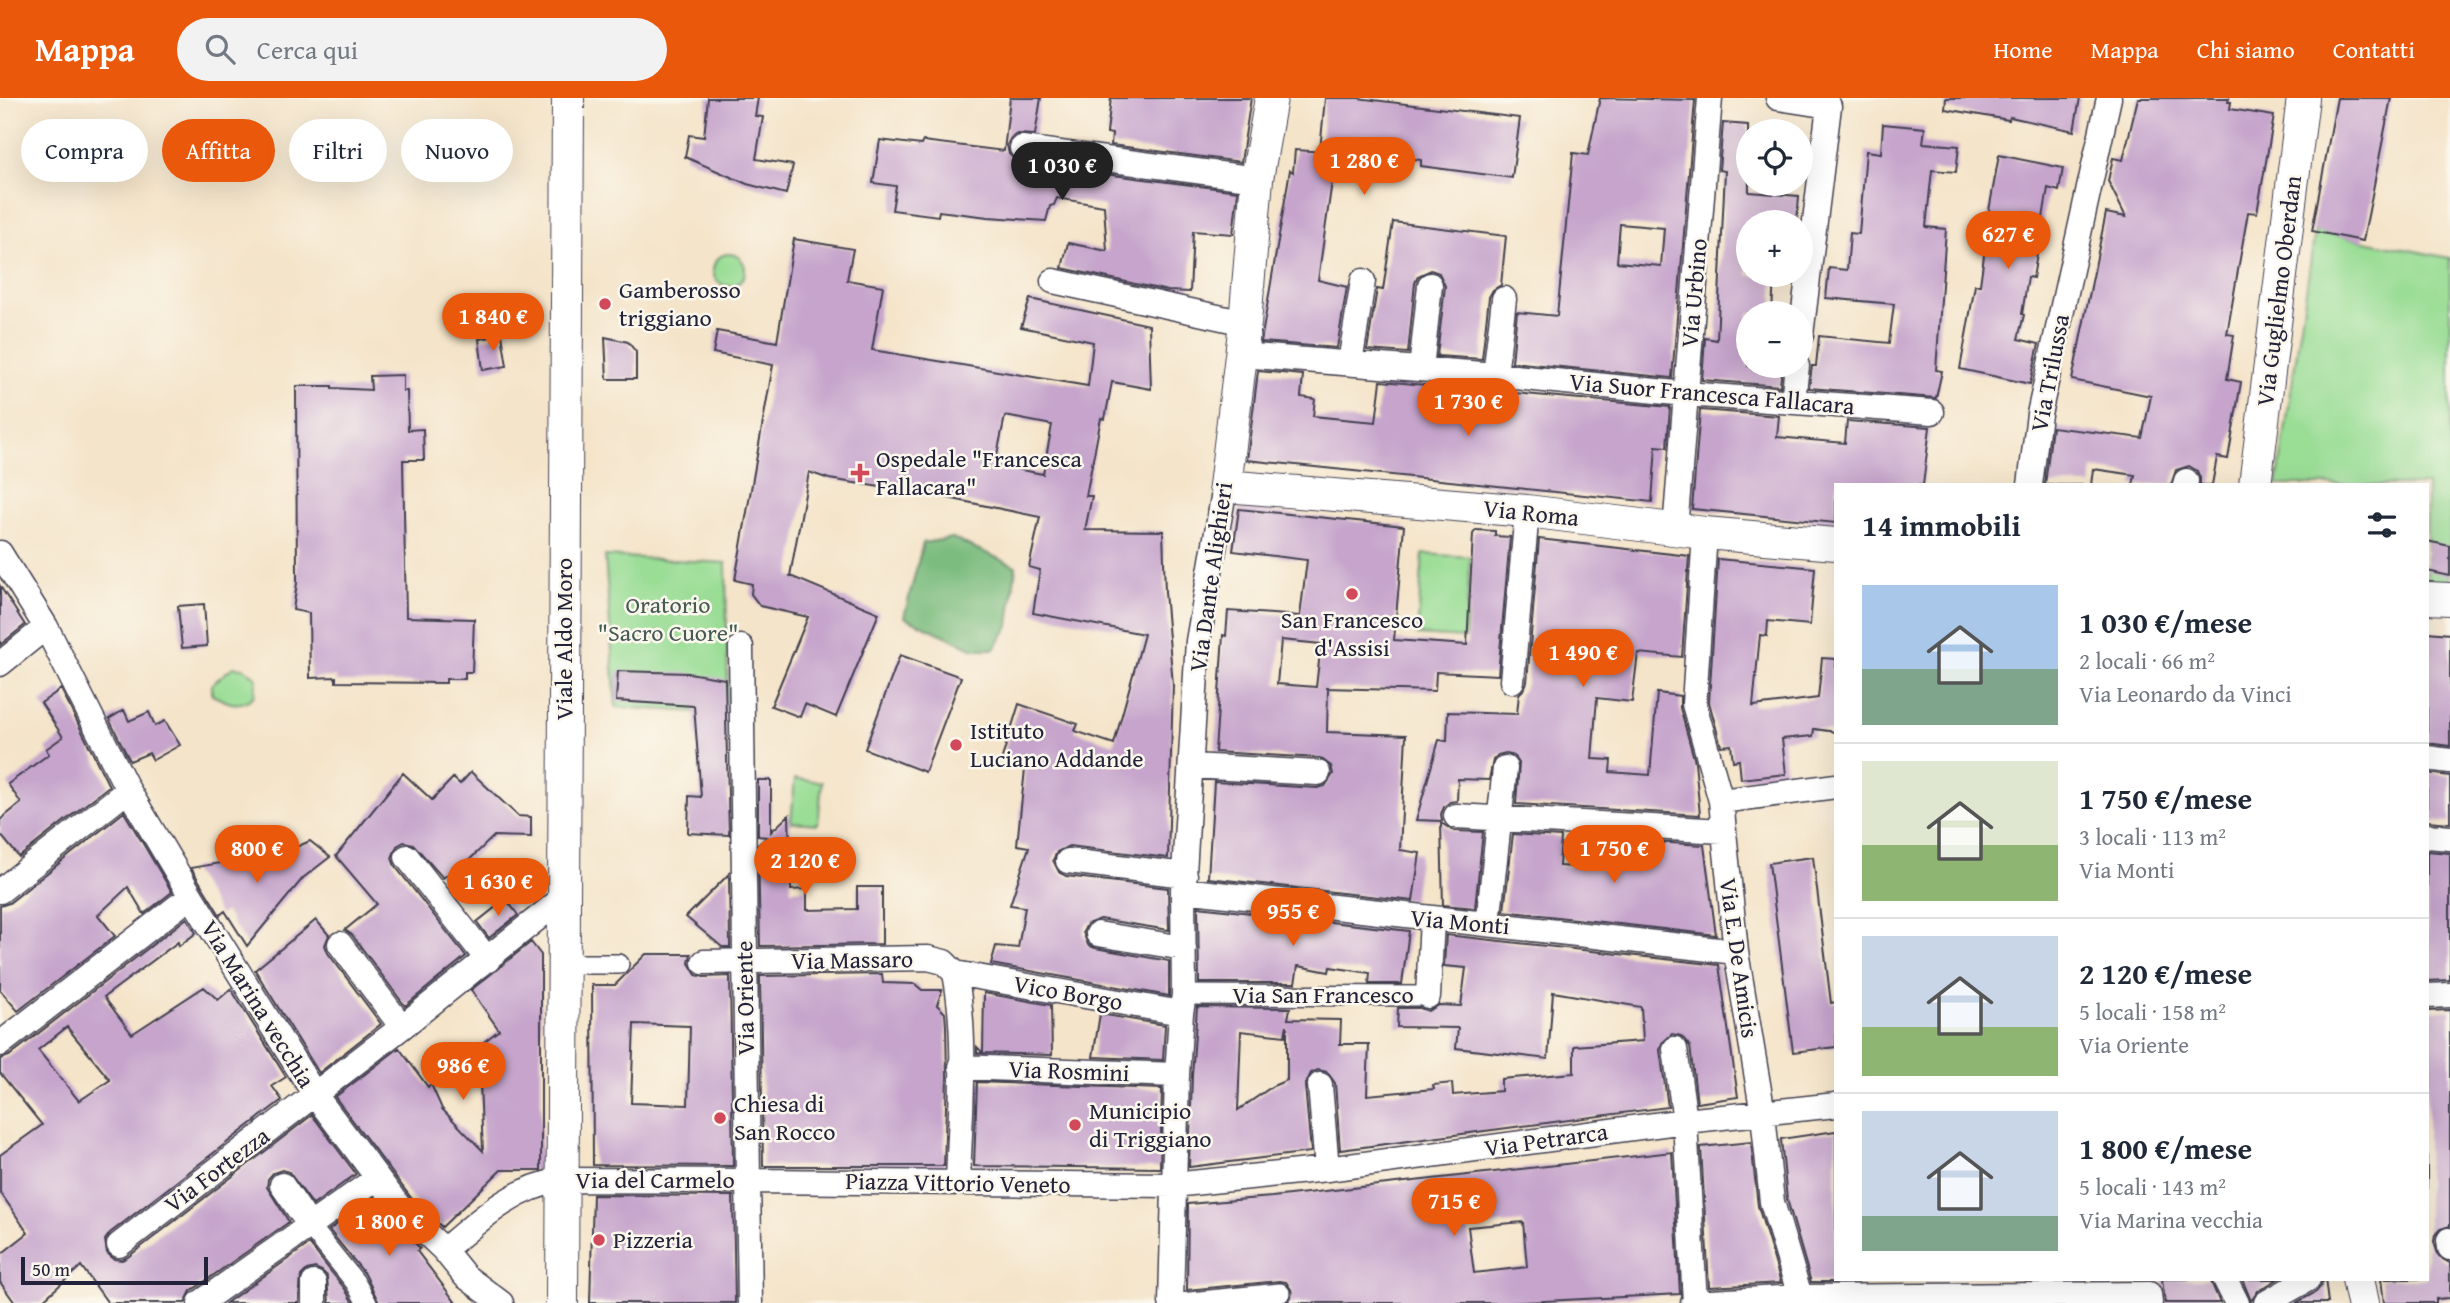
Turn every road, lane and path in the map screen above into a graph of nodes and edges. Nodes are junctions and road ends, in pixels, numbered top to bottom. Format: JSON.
{"nodes":[{"id":1,"x":568,"y":98,"type":"edge"},
{"id":2,"x":1271,"y":98,"type":"edge"},
{"id":3,"x":1710,"y":98,"type":"edge"},
{"id":4,"x":1778,"y":98,"type":"edge"},
{"id":5,"x":2109,"y":98,"type":"edge"},
{"id":6,"x":2303,"y":98,"type":"edge"},
{"id":7,"x":1022,"y":148,"type":"dead end"},
{"id":8,"x":1257,"y":179,"type":"junction"},
{"id":9,"x":1053,"y":281,"type":"dead end"},
{"id":10,"x":1363,"y":281,"type":"dead end"},
{"id":11,"x":1430,"y":285,"type":"dead end"},
{"id":12,"x":1504,"y":299,"type":"dead end"},
{"id":13,"x":1805,"y":301,"type":"edge"},
{"id":14,"x":1245,"y":323,"type":"junction"},
{"id":15,"x":1241,"y":355,"type":"junction"},
{"id":16,"x":1350,"y":363,"type":"junction"},
{"id":17,"x":1421,"y":369,"type":"junction"},
{"id":18,"x":1496,"y":375,"type":"junction"},
{"id":19,"x":1796,"y":378,"type":"edge"},
{"id":20,"x":1686,"y":394,"type":"junction"},
{"id":21,"x":1793,"y":400,"type":"junction"},
{"id":22,"x":1932,"y":412,"type":"dead end"},
{"id":23,"x":2031,"y":483,"type":"edge"},
{"id":24,"x":2255,"y":483,"type":"edge"},
{"id":25,"x":1225,"y":486,"type":"junction"},
{"id":26,"x":1527,"y":511,"type":"junction"},
{"id":27,"x":1690,"y":531,"type":"junction"},
{"id":28,"x":1834,"y":544,"type":"edge"},
{"id":29,"x":0,"y":553,"type":"edge"},
{"id":30,"x":2429,"y":598,"type":"edge"},
{"id":31,"x":2450,"y":599,"type":"edge"},
{"id":32,"x":46,"y":627,"type":"junction"},
{"id":33,"x":741,"y":647,"type":"dead end"},
{"id":34,"x":0,"y":664,"type":"edge"},
{"id":35,"x":1513,"y":681,"type":"dead end"},
{"id":36,"x":2429,"y":758,"type":"edge"},
{"id":37,"x":2450,"y":761,"type":"edge"},
{"id":38,"x":1192,"y":766,"type":"junction"},
{"id":39,"x":1505,"y":768,"type":"dead end"},
{"id":40,"x":1318,"y":773,"type":"dead end"},
{"id":41,"x":1834,"y":786,"type":"edge"},
{"id":42,"x":128,"y":790,"type":"junction"},
{"id":43,"x":1721,"y":800,"type":"junction"},
{"id":44,"x":1456,"y":816,"type":"dead end"},
{"id":45,"x":1500,"y":819,"type":"junction"},
{"id":46,"x":1723,"y":831,"type":"junction"},
{"id":47,"x":2429,"y":836,"type":"edge"},
{"id":48,"x":2450,"y":838,"type":"edge"},
{"id":49,"x":407,"y":857,"type":"dead end"},
{"id":50,"x":1068,"y":861,"type":"dead end"},
{"id":51,"x":1184,"y":882,"type":"junction"},
{"id":52,"x":0,"y":891,"type":"edge"},
{"id":53,"x":191,"y":895,"type":"junction"},
{"id":54,"x":564,"y":897,"type":"junction"},
{"id":55,"x":1432,"y":920,"type":"junction"},
{"id":56,"x":1488,"y":923,"type":"junction"},
{"id":57,"x":1098,"y":933,"type":"dead end"},
{"id":58,"x":340,"y":944,"type":"dead end"},
{"id":59,"x":1184,"y":948,"type":"junction"},
{"id":60,"x":1736,"y":952,"type":"junction"},
{"id":61,"x":488,"y":960,"type":"junction"},
{"id":62,"x":704,"y":962,"type":"dead end"},
{"id":63,"x":744,"y":962,"type":"junction"},
{"id":64,"x":564,"y":964,"type":"junction"},
{"id":65,"x":619,"y":964,"type":"dead end"},
{"id":66,"x":955,"y":973,"type":"junction"},
{"id":67,"x":2450,"y":995,"type":"edge"},
{"id":68,"x":1428,"y":996,"type":"joint"},
{"id":69,"x":2429,"y":996,"type":"edge"},
{"id":70,"x":1182,"y":1004,"type":"junction"},
{"id":71,"x":402,"y":1027,"type":"junction"},
{"id":72,"x":0,"y":1044,"type":"edge"},
{"id":73,"x":1675,"y":1049,"type":"dead end"},
{"id":74,"x":961,"y":1067,"type":"junction"},
{"id":75,"x":1177,"y":1075,"type":"junction"},
{"id":76,"x":1320,"y":1085,"type":"dead end"},
{"id":77,"x":315,"y":1095,"type":"junction"},
{"id":78,"x":1834,"y":1105,"type":"edge"},
{"id":79,"x":1763,"y":1114,"type":"junction"},
{"id":80,"x":1685,"y":1121,"type":"junction"},
{"id":81,"x":1327,"y":1169,"type":"junction"},
{"id":82,"x":377,"y":1178,"type":"junction"},
{"id":83,"x":562,"y":1180,"type":"junction"},
{"id":84,"x":748,"y":1181,"type":"junction"},
{"id":85,"x":958,"y":1183,"type":"junction"},
{"id":86,"x":282,"y":1185,"type":"dead end"},
{"id":87,"x":1172,"y":1185,"type":"junction"},
{"id":88,"x":310,"y":1226,"type":"junction"},
{"id":89,"x":2449,"y":1240,"type":"edge"},
{"id":90,"x":119,"y":1245,"type":"dead end"},
{"id":91,"x":2450,"y":1248,"type":"edge"},
{"id":92,"x":444,"y":1250,"type":"junction"},
{"id":93,"x":340,"y":1262,"type":"junction"},
{"id":94,"x":2226,"y":1281,"type":"edge"},
{"id":95,"x":2304,"y":1281,"type":"edge"},
{"id":96,"x":2358,"y":1281,"type":"edge"},
{"id":97,"x":314,"y":1293,"type":"edge"},
{"id":98,"x":1280,"y":1293,"type":"dead end"},
{"id":99,"x":2056,"y":1293,"type":"edge"},
{"id":100,"x":2149,"y":1299,"type":"edge"},
{"id":101,"x":1801,"y":1300,"type":"edge"},
{"id":102,"x":200,"y":1303,"type":"edge"},
{"id":103,"x":367,"y":1303,"type":"edge"},
{"id":104,"x":501,"y":1303,"type":"edge"},
{"id":105,"x":562,"y":1303,"type":"edge"},
{"id":106,"x":750,"y":1303,"type":"edge"},
{"id":107,"x":1171,"y":1303,"type":"edge"},
{"id":108,"x":1180,"y":1303,"type":"edge"},
{"id":109,"x":1694,"y":1303,"type":"edge"},
{"id":110,"x":2237,"y":1303,"type":"edge"},
{"id":111,"x":2266,"y":1303,"type":"edge"},
{"id":112,"x":2362,"y":1303,"type":"edge"}],
"edges":[{"from":1,"to":54,"type":"street","name":"Viale Aldo Moro"},
{"from":2,"to":8,"type":"street","name":"Via Dante Alighieri"},
{"from":3,"to":20,"type":"street","name":"Via Urbino"},
{"from":4,"to":13,"type":"street"},
{"from":5,"to":23,"type":"street","name":"Via Trilussa"},
{"from":6,"to":24,"type":"street","name":"Via Guglielmo Oberdan"},
{"from":7,"to":8,"type":"street"},
{"from":8,"to":14,"type":"street","name":"Via Dante Alighieri"},
{"from":9,"to":14,"type":"street"},
{"from":10,"to":16,"type":"street"},
{"from":11,"to":17,"type":"street"},
{"from":12,"to":18,"type":"street"},
{"from":14,"to":15,"type":"street","name":"Via Dante Alighieri"},
{"from":15,"to":16,"type":"street","name":"Via Suor Francesca Fallacara"},
{"from":15,"to":25,"type":"street","name":"Via Dante Alighieri"},
{"from":16,"to":17,"type":"street","name":"Via Suor Francesca Fallacara"},
{"from":17,"to":18,"type":"street","name":"Via Suor Francesca Fallacara"},
{"from":18,"to":20,"type":"street","name":"Via Suor Francesca Fallacara"},
{"from":19,"to":21,"type":"street"},
{"from":20,"to":21,"type":"street","name":"Via Suor Francesca Fallacara"},
{"from":20,"to":27,"type":"street","name":"Via Urbino"},
{"from":21,"to":22,"type":"street","name":"Via Suor Francesca Fallacara"},
{"from":25,"to":26,"type":"street","name":"Via Roma"},
{"from":25,"to":38,"type":"street","name":"Via Dante Alighieri"},
{"from":26,"to":27,"type":"street","name":"Via Roma"},
{"from":26,"to":35,"type":"street"},
{"from":27,"to":28,"type":"street","name":"Via Roma"},
{"from":27,"to":43,"type":"street","name":"Via E. De Amicis"},
{"from":29,"to":32,"type":"street","name":"Via Marina vecchia"},
{"from":30,"to":31,"type":"street"},
{"from":32,"to":34,"type":"street"},
{"from":32,"to":42,"type":"street","name":"Via Marina vecchia"},
{"from":33,"to":63,"type":"street","name":"Via Oriente"},
{"from":36,"to":37,"type":"street"},
{"from":38,"to":40,"type":"street"},
{"from":38,"to":51,"type":"street","name":"Via Dante Alighieri"},
{"from":39,"to":45,"type":"street"},
{"from":41,"to":43,"type":"street"},
{"from":42,"to":52,"type":"street"},
{"from":42,"to":53,"type":"street","name":"Via Marina vecchia"},
{"from":43,"to":46,"type":"street","name":"Via E. De Amicis"},
{"from":44,"to":45,"type":"street"},
{"from":45,"to":46,"type":"street"},
{"from":45,"to":56,"type":"street"},
{"from":46,"to":60,"type":"street","name":"Via E. De Amicis"},
{"from":47,"to":48,"type":"street"},
{"from":49,"to":61,"type":"street"},
{"from":50,"to":51,"type":"street","name":"Via Monti"},
{"from":51,"to":55,"type":"street","name":"Via Monti"},
{"from":51,"to":59,"type":"street","name":"Via Dante Alighieri"},
{"from":53,"to":72,"type":"street"},
{"from":53,"to":77,"type":"street","name":"Via Marina vecchia"},
{"from":54,"to":61,"type":"street","name":"Via Fortezza"},
{"from":54,"to":64,"type":"street","name":"Viale Aldo Moro"},
{"from":55,"to":56,"type":"street","name":"Via Monti"},
{"from":55,"to":68,"type":"street","name":"Via San Francesco"},
{"from":56,"to":60,"type":"street","name":"Via Monti"},
{"from":57,"to":59,"type":"street"},
{"from":58,"to":71,"type":"street"},
{"from":59,"to":70,"type":"street","name":"Via Dante Alighieri"},
{"from":60,"to":79,"type":"street","name":"Via E. De Amicis"},
{"from":61,"to":71,"type":"street","name":"Via Fortezza"},
{"from":62,"to":63,"type":"street","name":"Via Massaro"},
{"from":63,"to":66,"type":"street","name":"Via Massaro"},
{"from":63,"to":84,"type":"street","name":"Via Oriente"},
{"from":64,"to":65,"type":"street"},
{"from":64,"to":83,"type":"street","name":"Viale Aldo Moro"},
{"from":66,"to":70,"type":"street","name":"Vico Borgo"},
{"from":66,"to":74,"type":"street"},
{"from":67,"to":69,"type":"street"},
{"from":68,"to":70,"type":"street","name":"Via San Francesco"},
{"from":70,"to":75,"type":"street","name":"Via Dante Alighieri"},
{"from":71,"to":77,"type":"street","name":"Via Fortezza"},
{"from":73,"to":80,"type":"street"},
{"from":74,"to":75,"type":"street","name":"Via Rosmini"},
{"from":74,"to":85,"type":"street"},
{"from":75,"to":87,"type":"street","name":"Via Dante Alighieri"},
{"from":76,"to":81,"type":"street"},
{"from":77,"to":82,"type":"street","name":"Via Marina vecchia"},
{"from":77,"to":90,"type":"street","name":"Via Fortezza"},
{"from":78,"to":79,"type":"street","name":"Via Petrarca"},
{"from":79,"to":80,"type":"street","name":"Via Petrarca"},
{"from":79,"to":101,"type":"street","name":"Via E. De Amicis"},
{"from":80,"to":81,"type":"street","name":"Via Petrarca"},
{"from":80,"to":109,"type":"street"},
{"from":81,"to":87,"type":"street","name":"Via Petrarca"},
{"from":82,"to":88,"type":"street"},
{"from":82,"to":92,"type":"street","name":"Via Marina vecchia"},
{"from":83,"to":84,"type":"street","name":"Via del Carmelo"},
{"from":83,"to":92,"type":"street","name":"Via del Carmelo"},
{"from":83,"to":105,"type":"street","name":"Viale Aldo Moro"},
{"from":84,"to":85,"type":"street","name":"Piazza Vittorio Veneto"},
{"from":84,"to":106,"type":"street"},
{"from":85,"to":87,"type":"street","name":"Piazza Vittorio Veneto"},
{"from":86,"to":88,"type":"street"},
{"from":87,"to":107,"type":"street"},
{"from":88,"to":93,"type":"street"},
{"from":88,"to":102,"type":"street"},
{"from":89,"to":91,"type":"street"},
{"from":92,"to":104,"type":"street","name":"Via Marina vecchia"},
{"from":93,"to":97,"type":"street"},
{"from":93,"to":103,"type":"street"},
{"from":94,"to":110,"type":"street"},
{"from":95,"to":111,"type":"street"},
{"from":96,"to":112,"type":"street"},
{"from":98,"to":108,"type":"street"},
{"from":99,"to":100,"type":"street"},
{"from":99,"to":101,"type":"street"},
{"from":101,"to":109,"type":"street"}]}
